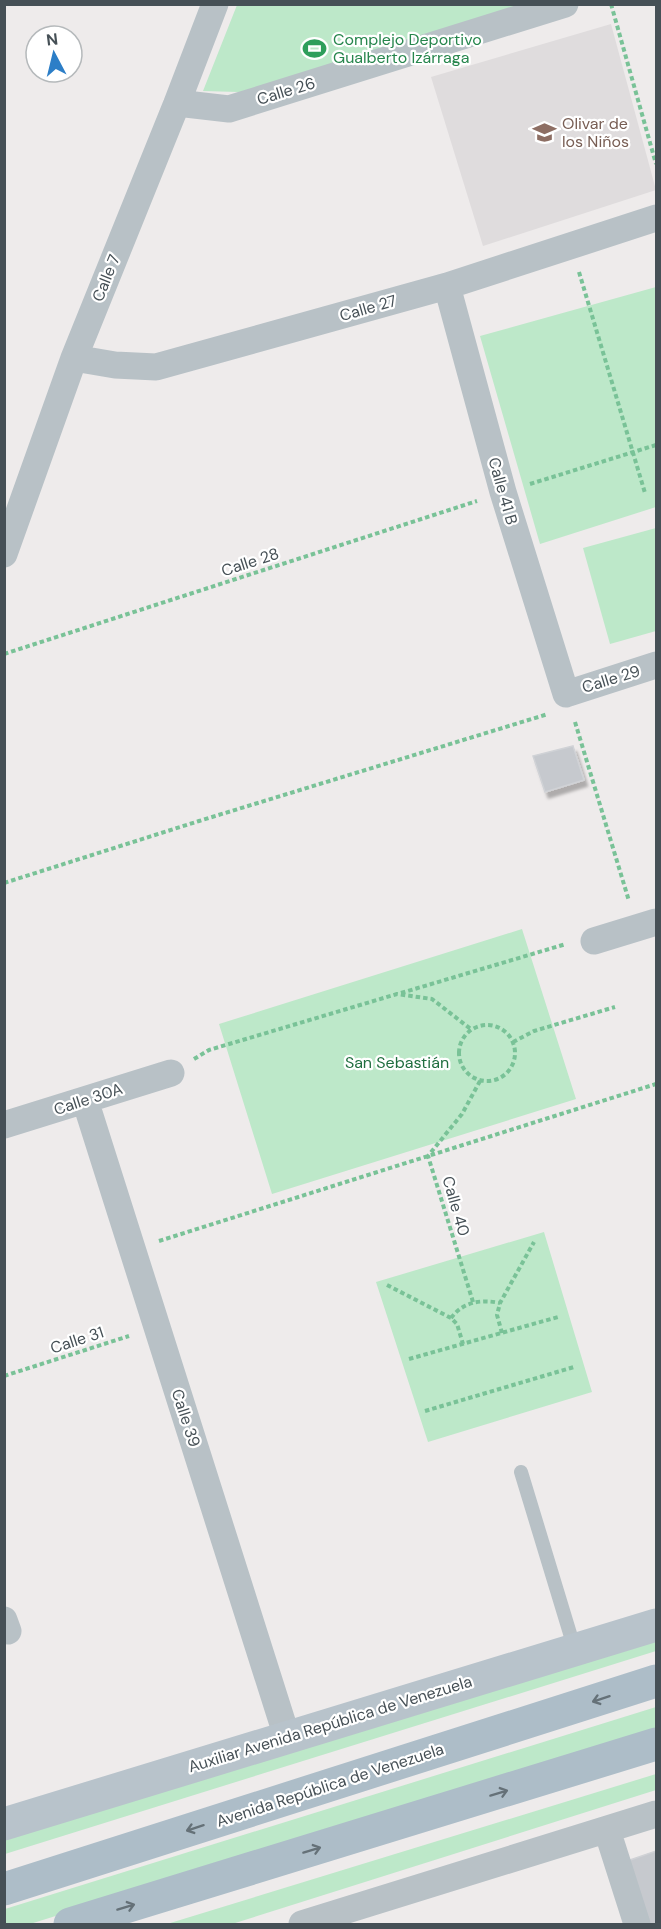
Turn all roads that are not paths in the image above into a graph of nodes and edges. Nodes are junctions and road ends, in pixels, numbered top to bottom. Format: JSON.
{"nodes":[{"id":1,"x":215,"y":4,"type":"edge"},
{"id":2,"x":565,"y":4,"type":"edge"},
{"id":3,"x":177,"y":104,"type":"junction"},
{"id":4,"x":657,"y":218,"type":"edge"},
{"id":5,"x":447,"y":285,"type":"junction"},
{"id":6,"x":74,"y":358,"type":"junction"},
{"id":7,"x":4,"y":554,"type":"edge"},
{"id":8,"x":657,"y":665,"type":"edge"},
{"id":9,"x":568,"y":700,"type":"joint"},
{"id":10,"x":647,"y":925,"type":"edge"},
{"id":11,"x":594,"y":941,"type":"road end"},
{"id":12,"x":171,"y":1073,"type":"road end"},
{"id":13,"x":85,"y":1100,"type":"junction"},
{"id":14,"x":4,"y":1125,"type":"edge"},
{"id":15,"x":521,"y":1472,"type":"dead end"},
{"id":16,"x":657,"y":1625,"type":"edge"},
{"id":17,"x":575,"y":1650,"type":"junction"},
{"id":18,"x":657,"y":1681,"type":"edge"},
{"id":19,"x":287,"y":1737,"type":"junction"},
{"id":20,"x":657,"y":1744,"type":"edge"},
{"id":21,"x":657,"y":1814,"type":"edge"},
{"id":22,"x":4,"y":1824,"type":"edge"},
{"id":23,"x":607,"y":1830,"type":"junction"},
{"id":24,"x":4,"y":1889,"type":"edge"},
{"id":25,"x":70,"y":1924,"type":"edge"},
{"id":26,"x":302,"y":1924,"type":"edge"},
{"id":27,"x":637,"y":1924,"type":"edge"}],
"edges":[{"from":1,"to":3,"type":"street","name":"Calle 7"},
{"from":2,"to":3,"type":"street","name":"Calle 26"},
{"from":3,"to":6,"type":"street","name":"Calle 7"},
{"from":4,"to":5,"type":"street","name":"Calle 27"},
{"from":5,"to":6,"type":"street","name":"Calle 27"},
{"from":5,"to":9,"type":"street","name":"Calle 41 B"},
{"from":6,"to":7,"type":"street","name":"Calle 7"},
{"from":8,"to":9,"type":"street","name":"Calle 29"},
{"from":10,"to":11,"type":"street"},
{"from":12,"to":13,"type":"street","name":"Calle 30A"},
{"from":13,"to":14,"type":"street","name":"Calle 30A"},
{"from":13,"to":19,"type":"street","name":"Calle 39"},
{"from":15,"to":17,"type":"lane"},
{"from":16,"to":17,"type":"street","name":"Auxiliar Avenida República de Venezuela"},
{"from":17,"to":19,"type":"street","name":"Auxiliar Avenida República de Venezuela"},
{"from":18,"to":24,"type":"main road","name":"Avenida República de Venezuela","one_way":true},
{"from":19,"to":22,"type":"street","name":"Auxiliar Avenida República de Venezuela"},
{"from":25,"to":20,"type":"main road","one_way":true},
{"from":21,"to":23,"type":"street"},
{"from":23,"to":26,"type":"street"},
{"from":23,"to":27,"type":"street"}]}
